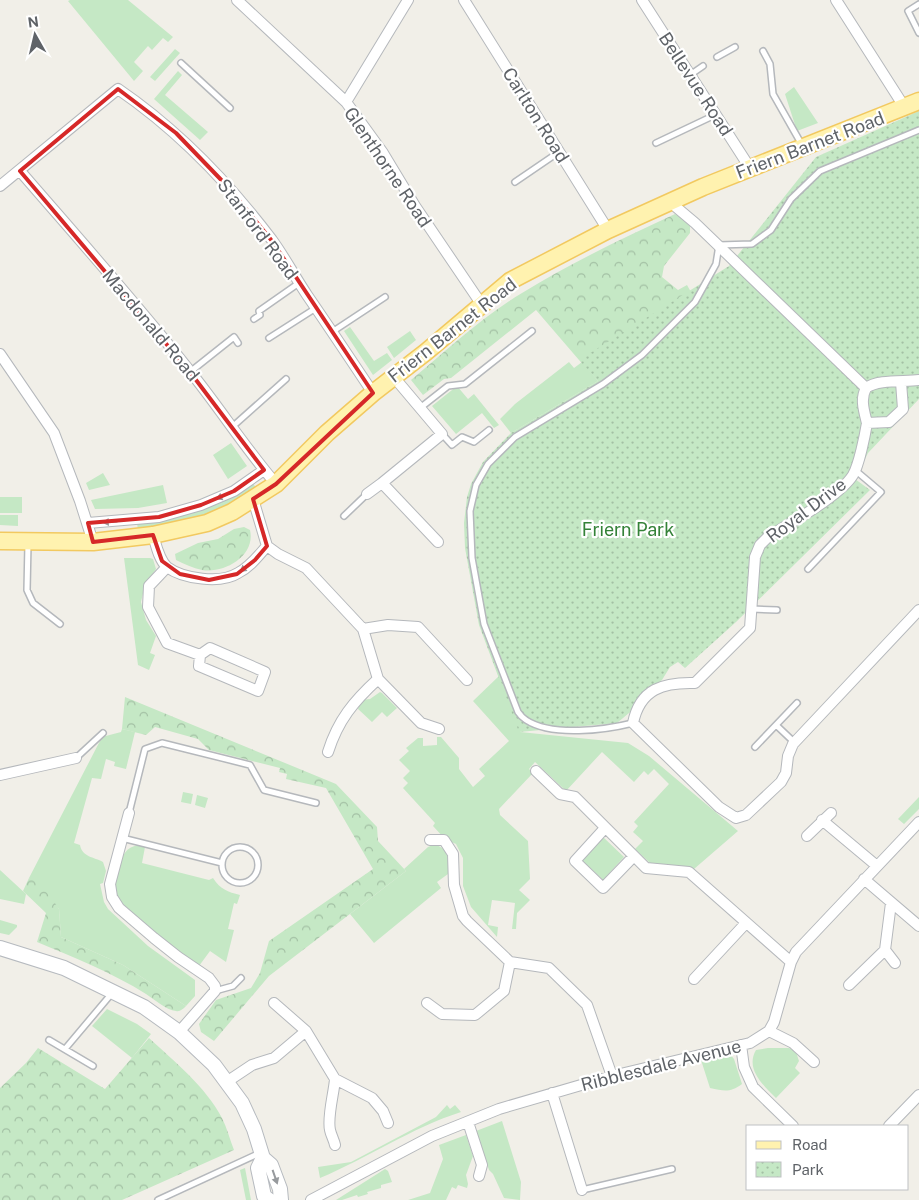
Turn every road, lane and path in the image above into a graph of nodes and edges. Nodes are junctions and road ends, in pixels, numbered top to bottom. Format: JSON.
{"nodes":[{"id":1,"x":237,"y":0,"type":"edge"},
{"id":2,"x":408,"y":0,"type":"edge"},
{"id":3,"x":464,"y":0,"type":"edge"},
{"id":4,"x":642,"y":0,"type":"edge"},
{"id":5,"x":836,"y":0,"type":"edge"},
{"id":6,"x":919,"y":4,"type":"edge"},
{"id":7,"x":919,"y":33,"type":"edge"},
{"id":8,"x":735,"y":47,"type":"dead end"},
{"id":9,"x":763,"y":51,"type":"dead end"},
{"id":10,"x":717,"y":57,"type":"dead end"},
{"id":11,"x":181,"y":63,"type":"dead end"},
{"id":12,"x":703,"y":66,"type":"dead end"},
{"id":13,"x":690,"y":75,"type":"junction"},
{"id":14,"x":346,"y":102,"type":"junction"},
{"id":15,"x":912,"y":104,"type":"edge"},
{"id":16,"x":230,"y":108,"type":"dead end"},
{"id":17,"x":715,"y":115,"type":"junction"},
{"id":18,"x":919,"y":130,"type":"edge"},
{"id":19,"x":656,"y":142,"type":"dead end"},
{"id":20,"x":803,"y":147,"type":"junction"},
{"id":21,"x":559,"y":152,"type":"junction"},
{"id":22,"x":750,"y":168,"type":"junction"},
{"id":23,"x":20,"y":171,"type":"junction"},
{"id":24,"x":515,"y":182,"type":"dead end"},
{"id":25,"x":0,"y":186,"type":"edge"},
{"id":26,"x":670,"y":202,"type":"junction"},
{"id":27,"x":608,"y":230,"type":"junction"},
{"id":28,"x":719,"y":245,"type":"junction"},
{"id":29,"x":299,"y":283,"type":"junction"},
{"id":30,"x":385,"y":297,"type":"dead end"},
{"id":31,"x":482,"y":305,"type":"junction"},
{"id":32,"x":316,"y":308,"type":"junction"},
{"id":33,"x":254,"y":319,"type":"dead end"},
{"id":34,"x":532,"y":331,"type":"dead end"},
{"id":35,"x":332,"y":332,"type":"junction"},
{"id":36,"x":269,"y":338,"type":"dead end"},
{"id":37,"x":238,"y":343,"type":"dead end"},
{"id":38,"x":0,"y":354,"type":"edge"},
{"id":39,"x":190,"y":372,"type":"junction"},
{"id":40,"x":394,"y":376,"type":"junction"},
{"id":41,"x":286,"y":379,"type":"dead end"},
{"id":42,"x":919,"y":380,"type":"edge"},
{"id":43,"x":901,"y":382,"type":"junction"},
{"id":44,"x":866,"y":388,"type":"junction"},
{"id":45,"x":373,"y":393,"type":"junction"},
{"id":46,"x":420,"y":408,"type":"junction"},
{"id":47,"x":867,"y":423,"type":"junction"},
{"id":48,"x":231,"y":428,"type":"junction"},
{"id":49,"x":489,"y":430,"type":"dead end"},
{"id":50,"x":442,"y":434,"type":"junction"},
{"id":51,"x":264,"y":470,"type":"junction"},
{"id":52,"x":854,"y":470,"type":"junction"},
{"id":53,"x":276,"y":484,"type":"junction"},
{"id":54,"x":382,"y":484,"type":"junction"},
{"id":55,"x":367,"y":494,"type":"joint"},
{"id":56,"x":253,"y":499,"type":"junction"},
{"id":57,"x":344,"y":516,"type":"dead end"},
{"id":58,"x":88,"y":523,"type":"junction"},
{"id":59,"x":153,"y":535,"type":"junction"},
{"id":60,"x":0,"y":541,"type":"edge"},
{"id":61,"x":28,"y":542,"type":"junction"},
{"id":62,"x":93,"y":542,"type":"junction"},
{"id":63,"x":438,"y":542,"type":"dead end"},
{"id":64,"x":266,"y":546,"type":"junction"},
{"id":65,"x":167,"y":567,"type":"junction"},
{"id":66,"x":808,"y":569,"type":"dead end"},
{"id":67,"x":751,"y":609,"type":"junction"},
{"id":68,"x":777,"y":610,"type":"dead end"},
{"id":69,"x":919,"y":610,"type":"edge"},
{"id":70,"x":60,"y":624,"type":"dead end"},
{"id":71,"x":363,"y":629,"type":"junction"},
{"id":72,"x":200,"y":655,"type":"junction"},
{"id":73,"x":378,"y":679,"type":"junction"},
{"id":74,"x":467,"y":680,"type":"dead end"},
{"id":75,"x":797,"y":703,"type":"dead end"},
{"id":76,"x":633,"y":723,"type":"junction"},
{"id":77,"x":776,"y":725,"type":"junction"},
{"id":78,"x":440,"y":729,"type":"dead end"},
{"id":79,"x":103,"y":733,"type":"dead end"},
{"id":80,"x":795,"y":743,"type":"junction"},
{"id":81,"x":755,"y":747,"type":"dead end"},
{"id":82,"x":328,"y":752,"type":"dead end"},
{"id":83,"x":76,"y":758,"type":"joint"},
{"id":84,"x":536,"y":771,"type":"dead end"},
{"id":85,"x":0,"y":775,"type":"edge"},
{"id":86,"x":316,"y":803,"type":"dead end"},
{"id":87,"x":129,"y":813,"type":"joint"},
{"id":88,"x":831,"y":813,"type":"dead end"},
{"id":89,"x":822,"y":820,"type":"junction"},
{"id":90,"x":919,"y":822,"type":"edge"},
{"id":91,"x":605,"y":828,"type":"junction"},
{"id":92,"x":807,"y":836,"type":"dead end"},
{"id":93,"x":122,"y":838,"type":"junction"},
{"id":94,"x":430,"y":840,"type":"dead end"},
{"id":95,"x":634,"y":856,"type":"junction"},
{"id":96,"x":222,"y":863,"type":"junction"},
{"id":97,"x":877,"y":866,"type":"junction"},
{"id":98,"x":864,"y":879,"type":"junction"},
{"id":99,"x":891,"y":903,"type":"junction"},
{"id":100,"x":746,"y":923,"type":"junction"},
{"id":101,"x":919,"y":926,"type":"edge"},
{"id":102,"x":0,"y":948,"type":"edge"},
{"id":103,"x":885,"y":950,"type":"junction"},
{"id":104,"x":510,"y":962,"type":"junction"},
{"id":105,"x":791,"y":962,"type":"junction"},
{"id":106,"x":895,"y":963,"type":"dead end"},
{"id":107,"x":241,"y":978,"type":"dead end"},
{"id":108,"x":694,"y":979,"type":"dead end"},
{"id":109,"x":849,"y":985,"type":"dead end"},
{"id":110,"x":215,"y":991,"type":"junction"},
{"id":111,"x":114,"y":992,"type":"junction"},
{"id":112,"x":274,"y":1003,"type":"dead end"},
{"id":113,"x":427,"y":1003,"type":"dead end"},
{"id":114,"x":179,"y":1032,"type":"junction"},
{"id":115,"x":306,"y":1032,"type":"junction"},
{"id":116,"x":769,"y":1032,"type":"junction"},
{"id":117,"x":49,"y":1040,"type":"dead end"},
{"id":118,"x":741,"y":1045,"type":"junction"},
{"id":119,"x":65,"y":1049,"type":"junction"},
{"id":120,"x":814,"y":1062,"type":"dead end"},
{"id":121,"x":93,"y":1066,"type":"dead end"},
{"id":122,"x":612,"y":1076,"type":"junction"},
{"id":123,"x":335,"y":1079,"type":"junction"},
{"id":124,"x":228,"y":1081,"type":"junction"},
{"id":125,"x":552,"y":1093,"type":"junction"},
{"id":126,"x":919,"y":1095,"type":"edge"},
{"id":127,"x":468,"y":1122,"type":"junction"},
{"id":128,"x":388,"y":1123,"type":"dead end"},
{"id":129,"x":792,"y":1125,"type":"edge"},
{"id":130,"x":890,"y":1125,"type":"edge"},
{"id":131,"x":336,"y":1145,"type":"dead end"},
{"id":132,"x":262,"y":1155,"type":"junction"},
{"id":133,"x":672,"y":1169,"type":"dead end"},
{"id":134,"x":479,"y":1176,"type":"dead end"},
{"id":135,"x":582,"y":1190,"type":"joint"},
{"id":136,"x":158,"y":1200,"type":"edge"},
{"id":137,"x":269,"y":1200,"type":"edge"},
{"id":138,"x":281,"y":1200,"type":"edge"},
{"id":139,"x":311,"y":1200,"type":"edge"}],
"edges":[{"from":1,"to":14,"type":"street","name":"Glenthorne Road"},
{"from":2,"to":14,"type":"street"},
{"from":3,"to":21,"type":"street","name":"Carlton Road"},
{"from":4,"to":13,"type":"street","name":"Bellevue Road"},
{"from":5,"to":15,"type":"street"},
{"from":6,"to":7,"type":"lane"},
{"from":8,"to":10,"type":"lane"},
{"from":9,"to":20,"type":"lane"},
{"from":11,"to":16,"type":"lane"},
{"from":12,"to":13,"type":"lane"},
{"from":13,"to":17,"type":"street","name":"Bellevue Road"},
{"from":14,"to":31,"type":"street","name":"Glenthorne Road"},
{"from":15,"to":20,"type":"main road","name":"Friern Barnet Road"},
{"from":17,"to":19,"type":"lane"},
{"from":17,"to":22,"type":"street","name":"Bellevue Road"},
{"from":18,"to":28,"type":"lane"},
{"from":20,"to":22,"type":"main road","name":"Friern Barnet Road"},
{"from":21,"to":24,"type":"lane"},
{"from":21,"to":27,"type":"street","name":"Carlton Road"},
{"from":22,"to":26,"type":"main road","name":"Friern Barnet Road"},
{"from":23,"to":25,"type":"street"},
{"from":23,"to":29,"type":"street","name":"Stanford Road"},
{"from":23,"to":39,"type":"street","name":"Macdonald Road"},
{"from":26,"to":27,"type":"main road","name":"Friern Barnet Road"},
{"from":26,"to":28,"type":"street"},
{"from":27,"to":31,"type":"main road","name":"Friern Barnet Road"},
{"from":28,"to":44,"type":"street"},
{"from":28,"to":76,"type":"lane"},
{"from":29,"to":32,"type":"street","name":"Stanford Road"},
{"from":29,"to":33,"type":"lane"},
{"from":30,"to":35,"type":"lane"},
{"from":31,"to":40,"type":"main road","name":"Friern Barnet Road"},
{"from":32,"to":35,"type":"street","name":"Stanford Road"},
{"from":32,"to":36,"type":"lane"},
{"from":34,"to":46,"type":"lane"},
{"from":35,"to":45,"type":"street","name":"Stanford Road"},
{"from":37,"to":39,"type":"lane"},
{"from":38,"to":58,"type":"street"},
{"from":39,"to":48,"type":"street","name":"Macdonald Road"},
{"from":40,"to":45,"type":"main road","name":"Friern Barnet Road"},
{"from":40,"to":46,"type":"street"},
{"from":41,"to":48,"type":"lane"},
{"from":42,"to":43,"type":"street"},
{"from":43,"to":44,"type":"street"},
{"from":43,"to":47,"type":"street"},
{"from":44,"to":47,"type":"street"},
{"from":45,"to":53,"type":"main road","name":"Friern Barnet Road"},
{"from":46,"to":50,"type":"street"},
{"from":47,"to":52,"type":"street","name":"Royal Drive"},
{"from":48,"to":51,"type":"street","name":"Macdonald Road"},
{"from":49,"to":50,"type":"lane"},
{"from":50,"to":54,"type":"street"},
{"from":51,"to":53,"type":"street","name":"Macdonald Road"},
{"from":51,"to":58,"type":"street","one_way":true},
{"from":52,"to":66,"type":"lane"},
{"from":52,"to":67,"type":"street","name":"Royal Drive"},
{"from":53,"to":56,"type":"main road","name":"Friern Barnet Road"},
{"from":54,"to":55,"type":"street"},
{"from":54,"to":63,"type":"street"},
{"from":55,"to":57,"type":"lane"},
{"from":56,"to":59,"type":"main road","name":"Friern Barnet Road"},
{"from":56,"to":64,"type":"street"},
{"from":58,"to":62,"type":"street"},
{"from":59,"to":62,"type":"main road","name":"Friern Barnet Road"},
{"from":59,"to":65,"type":"street"},
{"from":60,"to":61,"type":"main road","name":"Friern Barnet Road"},
{"from":61,"to":62,"type":"main road","name":"Friern Barnet Road"},
{"from":61,"to":70,"type":"lane"},
{"from":64,"to":65,"type":"street","one_way":true},
{"from":64,"to":71,"type":"street"},
{"from":65,"to":72,"type":"street"},
{"from":67,"to":68,"type":"lane"},
{"from":67,"to":76,"type":"street","name":"Royal Drive"},
{"from":69,"to":80,"type":"street"},
{"from":71,"to":73,"type":"street"},
{"from":71,"to":74,"type":"street"},
{"from":72,"to":72,"type":"street"},
{"from":73,"to":78,"type":"street"},
{"from":73,"to":82,"type":"street"},
{"from":75,"to":77,"type":"lane"},
{"from":76,"to":80,"type":"street"},
{"from":77,"to":80,"type":"lane"},
{"from":77,"to":81,"type":"lane"},
{"from":79,"to":83,"type":"lane"},
{"from":83,"to":85,"type":"street"},
{"from":84,"to":91,"type":"street"},
{"from":86,"to":87,"type":"lane"},
{"from":87,"to":93,"type":"street"},
{"from":88,"to":89,"type":"street"},
{"from":89,"to":92,"type":"street"},
{"from":89,"to":97,"type":"street"},
{"from":90,"to":97,"type":"street"},
{"from":91,"to":95,"type":"street"},
{"from":91,"to":95,"type":"street"},
{"from":93,"to":96,"type":"lane"},
{"from":93,"to":110,"type":"street"},
{"from":94,"to":104,"type":"street"},
{"from":95,"to":100,"type":"street"},
{"from":96,"to":96,"type":"lane"},
{"from":97,"to":98,"type":"street"},
{"from":98,"to":99,"type":"street"},
{"from":98,"to":105,"type":"street"},
{"from":99,"to":101,"type":"street"},
{"from":99,"to":103,"type":"street"},
{"from":100,"to":105,"type":"street"},
{"from":100,"to":108,"type":"street"},
{"from":102,"to":111,"type":"main road"},
{"from":103,"to":106,"type":"street"},
{"from":103,"to":109,"type":"street"},
{"from":104,"to":113,"type":"street"},
{"from":104,"to":122,"type":"street"},
{"from":105,"to":116,"type":"street"},
{"from":107,"to":110,"type":"lane"},
{"from":110,"to":114,"type":"street"},
{"from":111,"to":114,"type":"main road"},
{"from":111,"to":119,"type":"lane"},
{"from":112,"to":115,"type":"street"},
{"from":114,"to":124,"type":"main road"},
{"from":115,"to":123,"type":"street"},
{"from":115,"to":124,"type":"street"},
{"from":116,"to":118,"type":"street","name":"Ribblesdale Avenue"},
{"from":116,"to":120,"type":"street"},
{"from":117,"to":119,"type":"lane"},
{"from":118,"to":122,"type":"street","name":"Ribblesdale Avenue"},
{"from":118,"to":129,"type":"street"},
{"from":119,"to":121,"type":"lane"},
{"from":122,"to":125,"type":"street","name":"Ribblesdale Avenue"},
{"from":123,"to":128,"type":"street"},
{"from":123,"to":131,"type":"street"},
{"from":124,"to":132,"type":"main road"},
{"from":125,"to":127,"type":"street","name":"Ribblesdale Avenue"},
{"from":125,"to":135,"type":"street"},
{"from":126,"to":130,"type":"street"},
{"from":127,"to":134,"type":"street"},
{"from":127,"to":139,"type":"street","name":"Ribblesdale Avenue"},
{"from":132,"to":136,"type":"lane"},
{"from":132,"to":137,"type":"main road"},
{"from":132,"to":138,"type":"main road","one_way":true},
{"from":133,"to":135,"type":"lane"}]}
